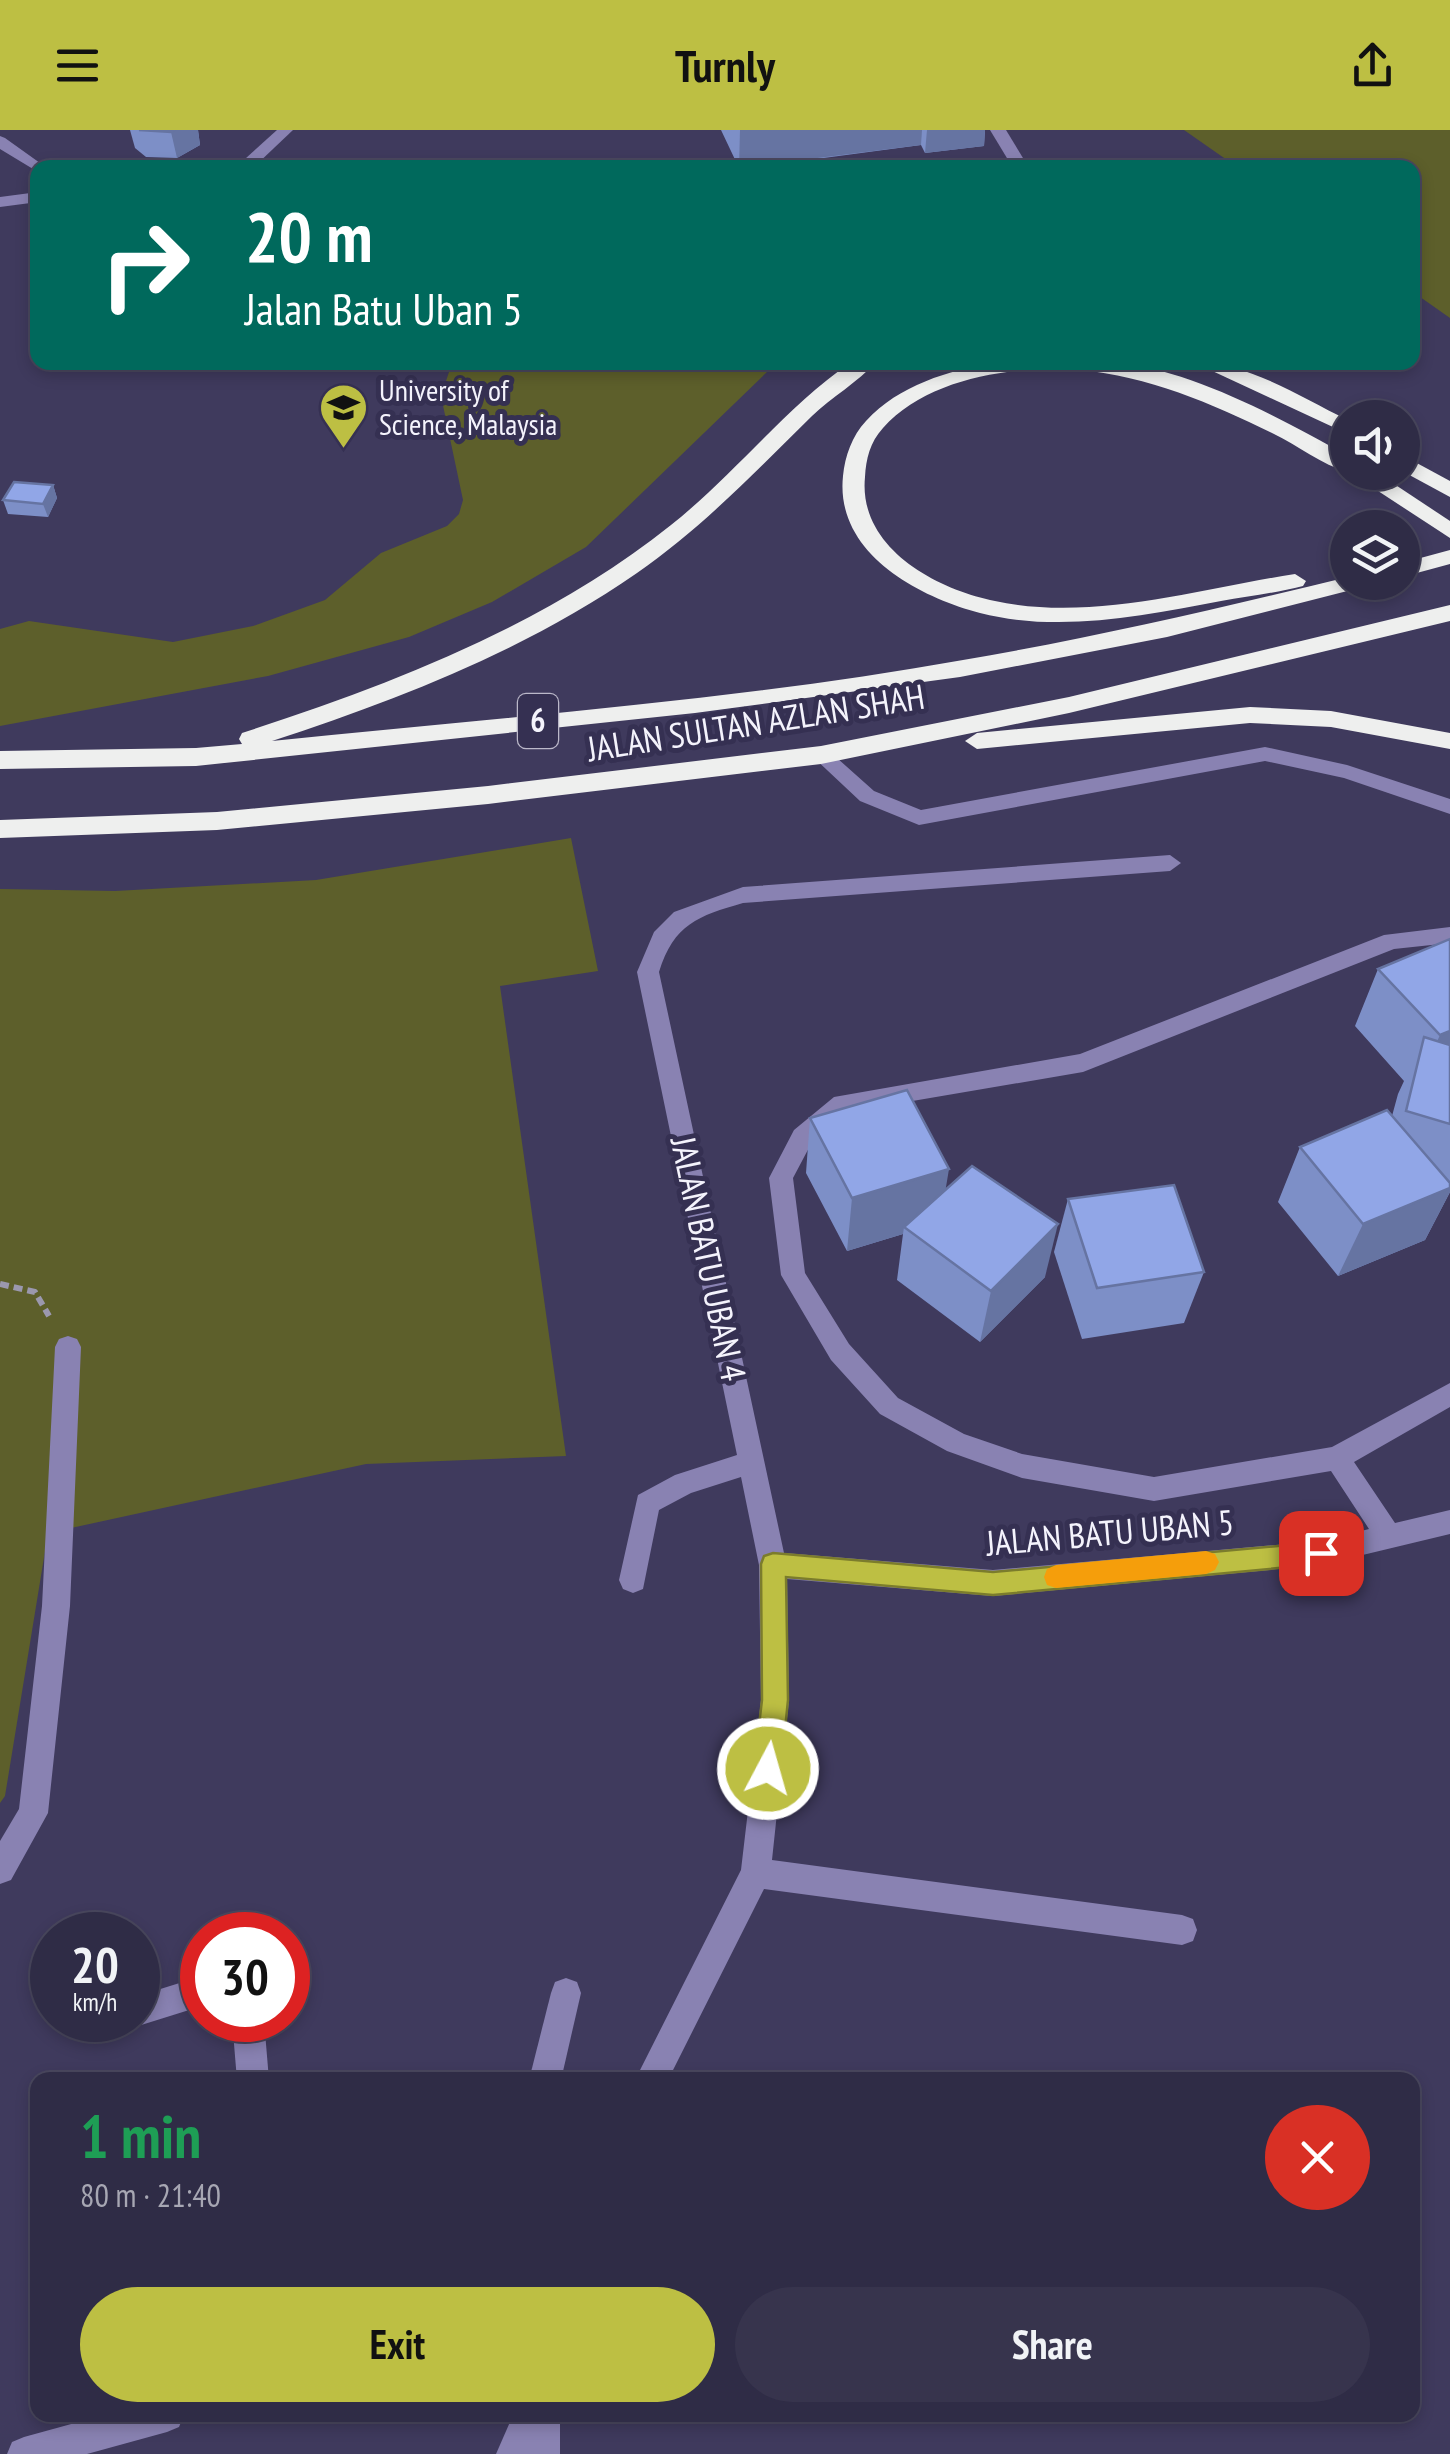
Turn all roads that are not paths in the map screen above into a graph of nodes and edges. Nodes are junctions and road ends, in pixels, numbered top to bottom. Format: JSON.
{"nodes":[{"id":1,"x":284,"y":130,"type":"edge"},
{"id":2,"x":998,"y":130,"type":"edge"},
{"id":3,"x":0,"y":141,"type":"edge"},
{"id":4,"x":253,"y":160,"type":"edge"},
{"id":5,"x":1015,"y":160,"type":"edge"},
{"id":6,"x":30,"y":163,"type":"edge"},
{"id":7,"x":30,"y":199,"type":"edge"},
{"id":8,"x":0,"y":202,"type":"edge"},
{"id":9,"x":855,"y":370,"type":"edge"},
{"id":10,"x":994,"y":370,"type":"edge"},
{"id":11,"x":1114,"y":370,"type":"edge"},
{"id":12,"x":1223,"y":370,"type":"edge"},
{"id":13,"x":1330,"y":419,"type":"edge"},
{"id":14,"x":1330,"y":455,"type":"edge"},
{"id":15,"x":1420,"y":471,"type":"edge"},
{"id":16,"x":1387,"y":490,"type":"edge"},
{"id":17,"x":1450,"y":490,"type":"edge"},
{"id":18,"x":1450,"y":531,"type":"edge"},
{"id":19,"x":1450,"y":557,"type":"edge"},
{"id":20,"x":1420,"y":564,"type":"edge"},
{"id":21,"x":1330,"y":577,"type":"edge"},
{"id":22,"x":1330,"y":588,"type":"edge"},
{"id":23,"x":1450,"y":614,"type":"edge"},
{"id":24,"x":1450,"y":742,"type":"edge"},
{"id":25,"x":821,"y":755,"type":"junction"},
{"id":26,"x":196,"y":757,"type":"junction"},
{"id":27,"x":0,"y":760,"type":"edge"},
{"id":28,"x":1450,"y":807,"type":"edge"},
{"id":29,"x":0,"y":829,"type":"edge"},
{"id":30,"x":1170,"y":863,"type":"dead end"},
{"id":31,"x":1450,"y":935,"type":"edge"},
{"id":32,"x":68,"y":1347,"type":"road end"},
{"id":33,"x":1450,"y":1394,"type":"edge"},
{"id":34,"x":1337,"y":1458,"type":"junction"},
{"id":35,"x":751,"y":1462,"type":"junction"},
{"id":36,"x":1450,"y":1522,"type":"edge"},
{"id":37,"x":1388,"y":1537,"type":"junction"},
{"id":38,"x":773,"y":1564,"type":"junction"},
{"id":39,"x":633,"y":1580,"type":"dead end"},
{"id":40,"x":0,"y":1869,"type":"edge"},
{"id":41,"x":756,"y":1873,"type":"junction"},
{"id":42,"x":1182,"y":1930,"type":"dead end"},
{"id":43,"x":566,"y":1993,"type":"dead end"},
{"id":44,"x":250,"y":2042,"type":"edge"},
{"id":45,"x":252,"y":2072,"type":"edge"},
{"id":46,"x":547,"y":2072,"type":"edge"},
{"id":47,"x":655,"y":2072,"type":"edge"},
{"id":48,"x":141,"y":2422,"type":"edge"},
{"id":49,"x":527,"y":2422,"type":"edge"},
{"id":50,"x":542,"y":2422,"type":"edge"},
{"id":51,"x":24,"y":2454,"type":"edge"},
{"id":52,"x":513,"y":2454,"type":"edge"},
{"id":53,"x":543,"y":2454,"type":"edge"}],
"edges":[{"from":1,"to":4,"type":"street"},
{"from":2,"to":5,"type":"street"},
{"from":3,"to":6,"type":"street"},
{"from":7,"to":8,"type":"street"},
{"from":9,"to":26,"type":"highway"},
{"from":10,"to":21,"type":"highway"},
{"from":11,"to":14,"type":"highway"},
{"from":12,"to":13,"type":"highway"},
{"from":15,"to":17,"type":"highway"},
{"from":16,"to":18,"type":"highway"},
{"from":19,"to":20,"type":"highway"},
{"from":22,"to":26,"type":"highway","name":"JALAN SULTAN AZLAN SHAH","number":"6"},
{"from":23,"to":25,"type":"highway","name":"JALAN SULTAN AZLAN SHAH","number":"6"},
{"from":24,"to":25,"type":"highway"},
{"from":25,"to":28,"type":"street"},
{"from":25,"to":29,"type":"highway","name":"JALAN SULTAN AZLAN SHAH","number":"6"},
{"from":26,"to":27,"type":"highway","name":"JALAN SULTAN AZLAN SHAH","number":"6"},
{"from":30,"to":35,"type":"street","name":"JALAN BATU UBAN 4"},
{"from":31,"to":34,"type":"street"},
{"from":32,"to":40,"type":"street"},
{"from":33,"to":34,"type":"street"},
{"from":34,"to":37,"type":"street"},
{"from":35,"to":38,"type":"street","name":"JALAN BATU UBAN 4"},
{"from":35,"to":39,"type":"street"},
{"from":36,"to":37,"type":"street","name":"JALAN BATU UBAN 5"},
{"from":37,"to":38,"type":"street","name":"JALAN BATU UBAN 5"},
{"from":38,"to":41,"type":"street","name":"JALAN BATU UBAN 4"},
{"from":41,"to":42,"type":"street"},
{"from":41,"to":47,"type":"street","name":"JALAN BATU UBAN 4"},
{"from":43,"to":46,"type":"street"},
{"from":44,"to":45,"type":"street"},
{"from":48,"to":51,"type":"street"},
{"from":49,"to":52,"type":"street"},
{"from":50,"to":53,"type":"street"}]}
